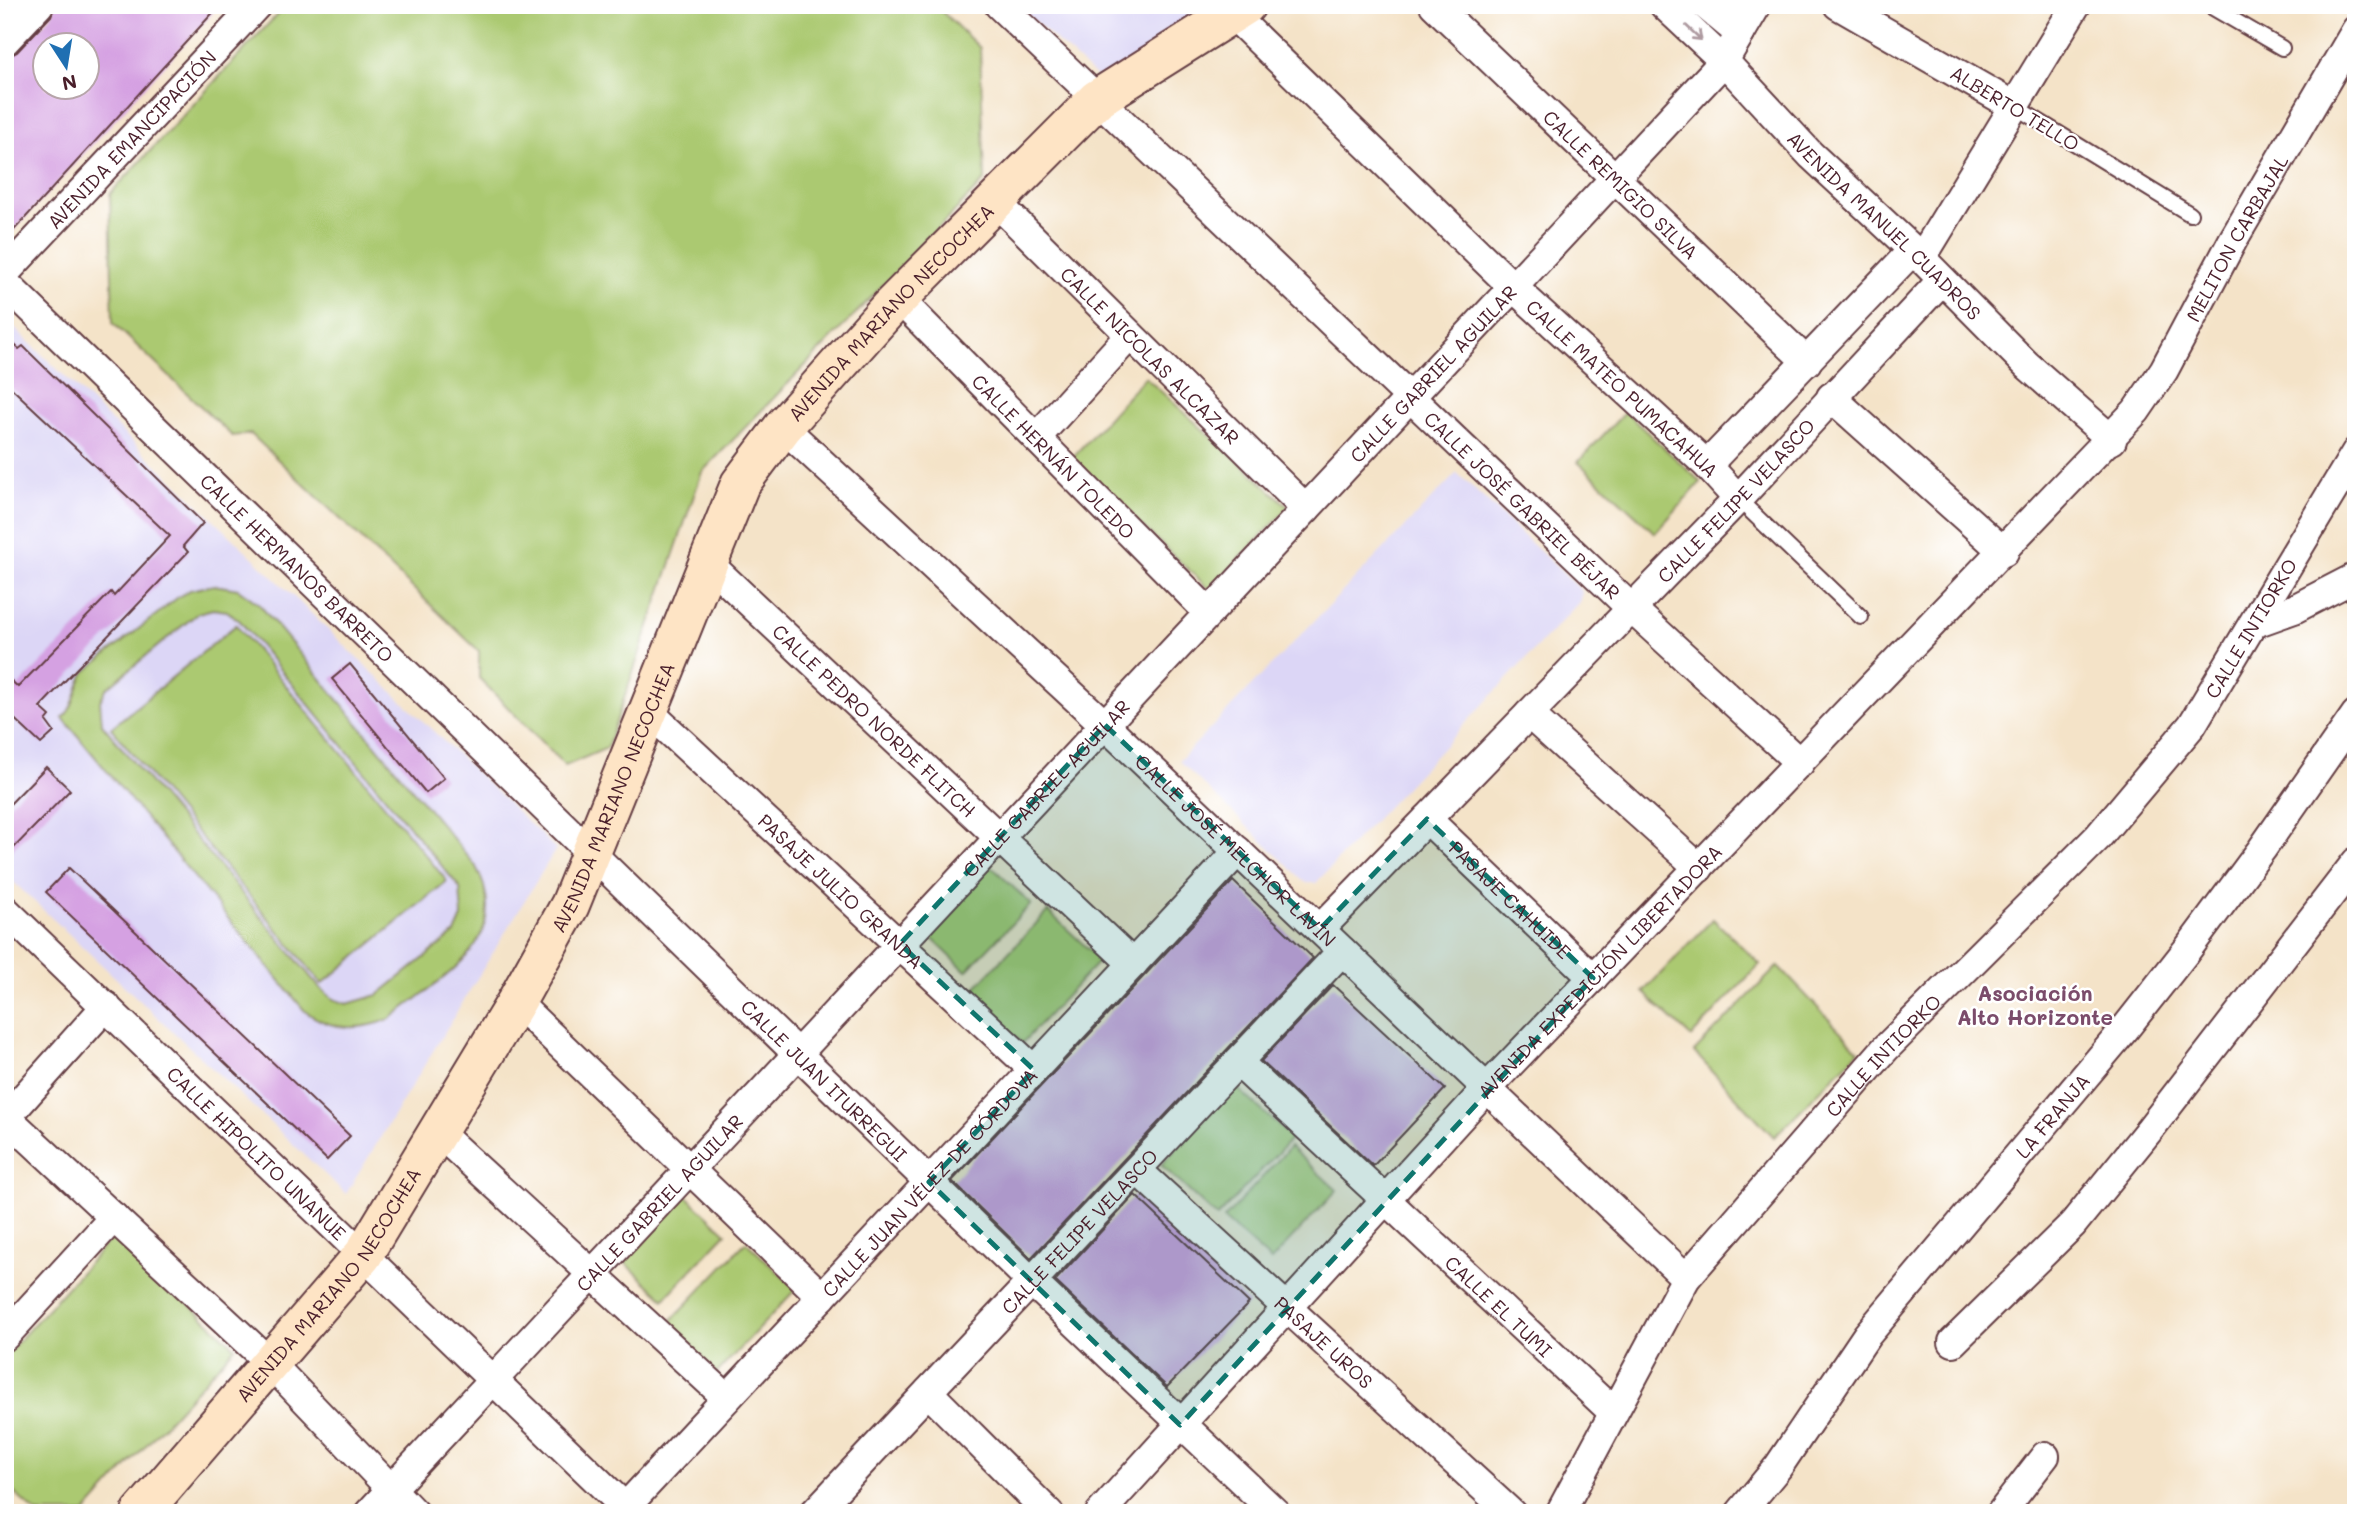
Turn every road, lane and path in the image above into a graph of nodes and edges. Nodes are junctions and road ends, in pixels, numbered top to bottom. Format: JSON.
{"nodes":[{"id":1,"x":39,"y":5,"type":"edge"},
{"id":2,"x":257,"y":5,"type":"edge"},
{"id":3,"x":999,"y":5,"type":"edge"},
{"id":4,"x":1434,"y":5,"type":"edge"},
{"id":5,"x":1664,"y":5,"type":"edge"},
{"id":6,"x":1705,"y":5,"type":"edge"},
{"id":7,"x":1757,"y":5,"type":"edge"},
{"id":8,"x":1838,"y":5,"type":"edge"},
{"id":9,"x":2076,"y":5,"type":"edge"},
{"id":10,"x":2208,"y":5,"type":"edge"},
{"id":11,"x":1239,"y":10,"type":"edge"},
{"id":12,"x":2356,"y":30,"type":"edge"},
{"id":13,"x":1740,"y":34,"type":"junction"},
{"id":14,"x":5,"y":41,"type":"edge"},
{"id":15,"x":2281,"y":48,"type":"dead end"},
{"id":16,"x":1724,"y":61,"type":"junction"},
{"id":17,"x":1097,"y":99,"type":"junction"},
{"id":18,"x":2014,"y":106,"type":"junction"},
{"id":19,"x":1614,"y":179,"type":"junction"},
{"id":20,"x":995,"y":201,"type":"junction"},
{"id":21,"x":2190,"y":214,"type":"dead end"},
{"id":22,"x":1917,"y":254,"type":"junction"},
{"id":23,"x":5,"y":273,"type":"edge"},
{"id":24,"x":1942,"y":280,"type":"junction"},
{"id":25,"x":5,"y":283,"type":"edge"},
{"id":26,"x":1513,"y":287,"type":"junction"},
{"id":27,"x":898,"y":298,"type":"junction"},
{"id":28,"x":1130,"y":335,"type":"junction"},
{"id":29,"x":1807,"y":362,"type":"junction"},
{"id":30,"x":1831,"y":397,"type":"junction"},
{"id":31,"x":1409,"y":398,"type":"junction"},
{"id":32,"x":783,"y":427,"type":"junction"},
{"id":33,"x":1036,"y":438,"type":"junction"},
{"id":34,"x":2112,"y":440,"type":"junction"},
{"id":35,"x":2356,"y":452,"type":"edge"},
{"id":36,"x":1707,"y":466,"type":"junction"},
{"id":37,"x":1738,"y":499,"type":"junction"},
{"id":38,"x":1306,"y":509,"type":"junction"},
{"id":39,"x":2004,"y":552,"type":"junction"},
{"id":40,"x":708,"y":563,"type":"junction"},
{"id":41,"x":2356,"y":577,"type":"edge"},
{"id":42,"x":1632,"y":609,"type":"junction"},
{"id":43,"x":1209,"y":613,"type":"junction"},
{"id":44,"x":1861,"y":617,"type":"dead end"},
{"id":45,"x":2255,"y":623,"type":"junction"},
{"id":46,"x":648,"y":711,"type":"junction"},
{"id":47,"x":1529,"y":714,"type":"junction"},
{"id":48,"x":2356,"y":714,"type":"edge"},
{"id":49,"x":1104,"y":725,"type":"junction"},
{"id":50,"x":1800,"y":763,"type":"junction"},
{"id":51,"x":1427,"y":819,"type":"junction"},
{"id":52,"x":999,"y":838,"type":"junction"},
{"id":53,"x":592,"y":851,"type":"junction"},
{"id":54,"x":1238,"y":852,"type":"junction"},
{"id":55,"x":2356,"y":862,"type":"edge"},
{"id":56,"x":1699,"y":868,"type":"junction"},
{"id":57,"x":5,"y":909,"type":"edge"},
{"id":58,"x":1320,"y":929,"type":"junction"},
{"id":59,"x":900,"y":944,"type":"junction"},
{"id":60,"x":1342,"y":951,"type":"junction"},
{"id":61,"x":1133,"y":964,"type":"junction"},
{"id":62,"x":1593,"y":978,"type":"junction"},
{"id":63,"x":516,"y":1002,"type":"junction"},
{"id":64,"x":106,"y":1006,"type":"junction"},
{"id":65,"x":797,"y":1054,"type":"junction"},
{"id":66,"x":1238,"y":1062,"type":"junction"},
{"id":67,"x":1034,"y":1070,"type":"junction"},
{"id":68,"x":1487,"y":1088,"type":"junction"},
{"id":69,"x":6,"y":1118,"type":"edge"},
{"id":70,"x":439,"y":1133,"type":"junction"},
{"id":71,"x":1137,"y":1170,"type":"junction"},
{"id":72,"x":688,"y":1171,"type":"junction"},
{"id":73,"x":929,"y":1182,"type":"junction"},
{"id":74,"x":1386,"y":1199,"type":"junction"},
{"id":75,"x":114,"y":1217,"type":"junction"},
{"id":76,"x":363,"y":1255,"type":"junction"},
{"id":77,"x":592,"y":1274,"type":"junction"},
{"id":78,"x":1686,"y":1278,"type":"junction"},
{"id":79,"x":1031,"y":1281,"type":"junction"},
{"id":80,"x":822,"y":1297,"type":"junction"},
{"id":81,"x":1286,"y":1308,"type":"junction"},
{"id":82,"x":5,"y":1336,"type":"edge"},
{"id":83,"x":1953,"y":1342,"type":"dead end"},
{"id":84,"x":270,"y":1363,"type":"junction"},
{"id":85,"x":493,"y":1379,"type":"junction"},
{"id":86,"x":928,"y":1392,"type":"junction"},
{"id":87,"x":727,"y":1398,"type":"junction"},
{"id":88,"x":1613,"y":1412,"type":"junction"},
{"id":89,"x":1180,"y":1425,"type":"junction"},
{"id":90,"x":2045,"y":1455,"type":"dead end"},
{"id":91,"x":390,"y":1490,"type":"junction"},
{"id":92,"x":826,"y":1509,"type":"edge"},
{"id":93,"x":626,"y":1511,"type":"edge"},
{"id":94,"x":141,"y":1513,"type":"edge"},
{"id":95,"x":369,"y":1513,"type":"edge"},
{"id":96,"x":414,"y":1513,"type":"edge"},
{"id":97,"x":1049,"y":1513,"type":"edge"},
{"id":98,"x":1100,"y":1513,"type":"edge"},
{"id":99,"x":1276,"y":1513,"type":"edge"},
{"id":100,"x":1511,"y":1513,"type":"edge"},
{"id":101,"x":1560,"y":1513,"type":"edge"},
{"id":102,"x":1740,"y":1513,"type":"edge"},
{"id":103,"x":2001,"y":1513,"type":"edge"}],
"edges":[{"from":1,"to":14,"type":"street"},
{"from":2,"to":23,"type":"street","name":"AVENIDA EMANCIPACIÓN"},
{"from":3,"to":17,"type":"street","name":"CALLE JOSÉ GABRIEL BÉJAR"},
{"from":4,"to":19,"type":"street","name":"CALLE REMIGIO SILVA"},
{"from":5,"to":16,"type":"street","name":"AVENIDA MANUEL CUADROS","one_way":true},
{"from":6,"to":13,"type":"street"},
{"from":7,"to":13,"type":"street","name":"CALLE GABRIEL AGUILAR"},
{"from":8,"to":18,"type":"street","name":"ALBERTO TELLO"},
{"from":9,"to":18,"type":"street"},
{"from":10,"to":15,"type":"lane"},
{"from":11,"to":17,"type":"street","name":"AVENIDA MARIANO NECOCHEA"},
{"from":11,"to":26,"type":"street","name":"CALLE MATEO PUMACAHUA"},
{"from":12,"to":34,"type":"street","name":"MELITON CARBAJAL"},
{"from":13,"to":16,"type":"street","name":"CALLE GABRIEL AGUILAR"},
{"from":16,"to":19,"type":"street","name":"CALLE GABRIEL AGUILAR"},
{"from":16,"to":22,"type":"street","name":"AVENIDA MANUEL CUADROS"},
{"from":17,"to":20,"type":"street","name":"AVENIDA MARIANO NECOCHEA"},
{"from":17,"to":31,"type":"street","name":"CALLE JOSÉ GABRIEL BÉJAR"},
{"from":18,"to":21,"type":"lane","name":"ALBERTO TELLO"},
{"from":18,"to":22,"type":"street"},
{"from":19,"to":26,"type":"street","name":"CALLE GABRIEL AGUILAR"},
{"from":19,"to":29,"type":"street","name":"CALLE REMIGIO SILVA"},
{"from":20,"to":27,"type":"street","name":"AVENIDA MARIANO NECOCHEA"},
{"from":20,"to":28,"type":"street","name":"CALLE NICOLAS ALCAZAR"},
{"from":22,"to":24,"type":"street","name":"AVENIDA MANUEL CUADROS"},
{"from":22,"to":29,"type":"street"},
{"from":24,"to":30,"type":"street","name":"CALLE FELIPE VELASCO"},
{"from":24,"to":34,"type":"street","name":"AVENIDA MANUEL CUADROS"},
{"from":25,"to":53,"type":"street","name":"CALLE HERMANOS BARRETO"},
{"from":26,"to":31,"type":"street","name":"CALLE GABRIEL AGUILAR"},
{"from":26,"to":36,"type":"street","name":"CALLE MATEO PUMACAHUA"},
{"from":27,"to":32,"type":"street","name":"AVENIDA MARIANO NECOCHEA"},
{"from":27,"to":33,"type":"street","name":"CALLE HERNÁN TOLEDO"},
{"from":28,"to":33,"type":"street"},
{"from":28,"to":38,"type":"street","name":"CALLE NICOLAS ALCAZAR"},
{"from":29,"to":36,"type":"street"},
{"from":30,"to":37,"type":"street","name":"CALLE FELIPE VELASCO"},
{"from":30,"to":39,"type":"street"},
{"from":31,"to":38,"type":"street","name":"CALLE GABRIEL AGUILAR"},
{"from":31,"to":42,"type":"street","name":"CALLE JOSÉ GABRIEL BÉJAR"},
{"from":32,"to":40,"type":"street","name":"AVENIDA MARIANO NECOCHEA"},
{"from":32,"to":49,"type":"street","name":"CALLE JOSÉ MELCHOR LAVÍN"},
{"from":33,"to":43,"type":"street","name":"CALLE HERNÁN TOLEDO"},
{"from":34,"to":39,"type":"street","name":"AVENIDA EXPEDICIÓN LIBERTADORA"},
{"from":35,"to":45,"type":"street","name":"CALLE INTIORKO"},
{"from":36,"to":37,"type":"street","name":"CALLE MATEO PUMACAHUA"},
{"from":37,"to":42,"type":"street","name":"CALLE FELIPE VELASCO"},
{"from":37,"to":44,"type":"lane","name":"CALLE MATEO PUMACAHUA"},
{"from":38,"to":43,"type":"street","name":"CALLE GABRIEL AGUILAR"},
{"from":39,"to":50,"type":"street","name":"AVENIDA EXPEDICIÓN LIBERTADORA"},
{"from":40,"to":46,"type":"street","name":"AVENIDA MARIANO NECOCHEA"},
{"from":40,"to":52,"type":"street","name":"CALLE PEDRO NORDE FLITCH"},
{"from":41,"to":45,"type":"street"},
{"from":42,"to":47,"type":"street","name":"CALLE FELIPE VELASCO"},
{"from":42,"to":50,"type":"street","name":"CALLE JOSÉ GABRIEL BÉJAR"},
{"from":43,"to":49,"type":"street","name":"CALLE GABRIEL AGUILAR"},
{"from":45,"to":78,"type":"street","name":"CALLE INTIORKO"},
{"from":46,"to":53,"type":"street","name":"AVENIDA MARIANO NECOCHEA"},
{"from":46,"to":59,"type":"street","name":"PASAJE JULIO GRANDA"},
{"from":47,"to":51,"type":"street","name":"CALLE FELIPE VELASCO"},
{"from":47,"to":56,"type":"street"},
{"from":48,"to":102,"type":"street","name":"LA FRANJA"},
{"from":49,"to":52,"type":"street","name":"CALLE GABRIEL AGUILAR"},
{"from":49,"to":54,"type":"street","name":"CALLE JOSÉ MELCHOR LAVÍN"},
{"from":50,"to":56,"type":"street","name":"AVENIDA EXPEDICIÓN LIBERTADORA"},
{"from":51,"to":58,"type":"street","name":"CALLE FELIPE VELASCO"},
{"from":51,"to":62,"type":"street","name":"PASAJE CAHUIDE"},
{"from":52,"to":59,"type":"street","name":"CALLE GABRIEL AGUILAR"},
{"from":52,"to":61,"type":"street","name":"CALLE PEDRO NORDE FLITCH"},
{"from":53,"to":63,"type":"street","name":"AVENIDA MARIANO NECOCHEA"},
{"from":53,"to":65,"type":"street","name":"CALLE JUAN ITURREGUI"},
{"from":54,"to":58,"type":"street","name":"CALLE JOSÉ MELCHOR LAVÍN"},
{"from":54,"to":61,"type":"street","name":"CALLE JUAN VÉLEZ DE CÓRDOVA"},
{"from":55,"to":83,"type":"street"},
{"from":56,"to":62,"type":"street","name":"AVENIDA EXPEDICIÓN LIBERTADORA"},
{"from":57,"to":64,"type":"street","name":"CALLE HIPOLITO UNANUE"},
{"from":58,"to":60,"type":"street","name":"CALLE JOSÉ MELCHOR LAVÍN"},
{"from":59,"to":65,"type":"street","name":"CALLE GABRIEL AGUILAR"},
{"from":59,"to":67,"type":"street","name":"PASAJE JULIO GRANDA"},
{"from":60,"to":66,"type":"street","name":"CALLE FELIPE VELASCO"},
{"from":60,"to":68,"type":"street","name":"CALLE JOSÉ MELCHOR LAVÍN"},
{"from":61,"to":67,"type":"street","name":"CALLE JUAN VÉLEZ DE CÓRDOVA"},
{"from":62,"to":68,"type":"street","name":"AVENIDA EXPEDICIÓN LIBERTADORA"},
{"from":63,"to":70,"type":"street","name":"AVENIDA MARIANO NECOCHEA"},
{"from":63,"to":72,"type":"street"},
{"from":64,"to":69,"type":"street"},
{"from":64,"to":76,"type":"street","name":"CALLE HIPOLITO UNANUE"},
{"from":65,"to":72,"type":"street","name":"CALLE GABRIEL AGUILAR"},
{"from":65,"to":73,"type":"street","name":"CALLE JUAN ITURREGUI"},
{"from":66,"to":71,"type":"street","name":"CALLE FELIPE VELASCO"},
{"from":66,"to":74,"type":"street","name":"CALLE EL TUMI"},
{"from":67,"to":73,"type":"street","name":"CALLE JUAN VÉLEZ DE CÓRDOVA"},
{"from":68,"to":74,"type":"street","name":"AVENIDA EXPEDICIÓN LIBERTADORA"},
{"from":68,"to":78,"type":"street","name":"CALLE JOSÉ MELCHOR LAVÍN"},
{"from":69,"to":75,"type":"street"},
{"from":70,"to":76,"type":"street","name":"AVENIDA MARIANO NECOCHEA"},
{"from":70,"to":77,"type":"street"},
{"from":71,"to":79,"type":"street","name":"CALLE FELIPE VELASCO"},
{"from":71,"to":81,"type":"street","name":"PASAJE UROS"},
{"from":72,"to":77,"type":"street","name":"CALLE GABRIEL AGUILAR"},
{"from":72,"to":80,"type":"street"},
{"from":73,"to":79,"type":"street","name":"CALLE JUAN ITURREGUI"},
{"from":73,"to":80,"type":"street","name":"CALLE JUAN VÉLEZ DE CÓRDOVA"},
{"from":74,"to":81,"type":"street","name":"AVENIDA EXPEDICIÓN LIBERTADORA"},
{"from":74,"to":88,"type":"street","name":"CALLE EL TUMI"},
{"from":75,"to":82,"type":"street"},
{"from":75,"to":84,"type":"street"},
{"from":76,"to":84,"type":"street","name":"AVENIDA MARIANO NECOCHEA"},
{"from":76,"to":85,"type":"street","name":"CALLE HIPOLITO UNANUE"},
{"from":77,"to":85,"type":"street","name":"CALLE GABRIEL AGUILAR"},
{"from":77,"to":87,"type":"street"},
{"from":78,"to":88,"type":"street","name":"CALLE INTIORKO"},
{"from":79,"to":86,"type":"street","name":"CALLE FELIPE VELASCO"},
{"from":79,"to":89,"type":"street","name":"CALLE JUAN ITURREGUI"},
{"from":80,"to":87,"type":"street","name":"CALLE JUAN VÉLEZ DE CÓRDOVA"},
{"from":81,"to":89,"type":"street","name":"AVENIDA EXPEDICIÓN LIBERTADORA"},
{"from":81,"to":100,"type":"street","name":"PASAJE UROS"},
{"from":84,"to":91,"type":"street"},
{"from":84,"to":94,"type":"street","name":"AVENIDA MARIANO NECOCHEA"},
{"from":85,"to":91,"type":"street","name":"CALLE GABRIEL AGUILAR"},
{"from":85,"to":93,"type":"street","name":"CALLE HIPOLITO UNANUE"},
{"from":86,"to":92,"type":"street","name":"CALLE FELIPE VELASCO"},
{"from":86,"to":97,"type":"street"},
{"from":87,"to":93,"type":"street","name":"CALLE JUAN VÉLEZ DE CÓRDOVA"},
{"from":88,"to":101,"type":"street","name":"CALLE INTIORKO"},
{"from":89,"to":98,"type":"street","name":"AVENIDA EXPEDICIÓN LIBERTADORA"},
{"from":89,"to":99,"type":"street","name":"CALLE JUAN ITURREGUI"},
{"from":90,"to":103,"type":"street"},
{"from":91,"to":95,"type":"street","name":"CALLE GABRIEL AGUILAR"},
{"from":91,"to":96,"type":"street"}]}
